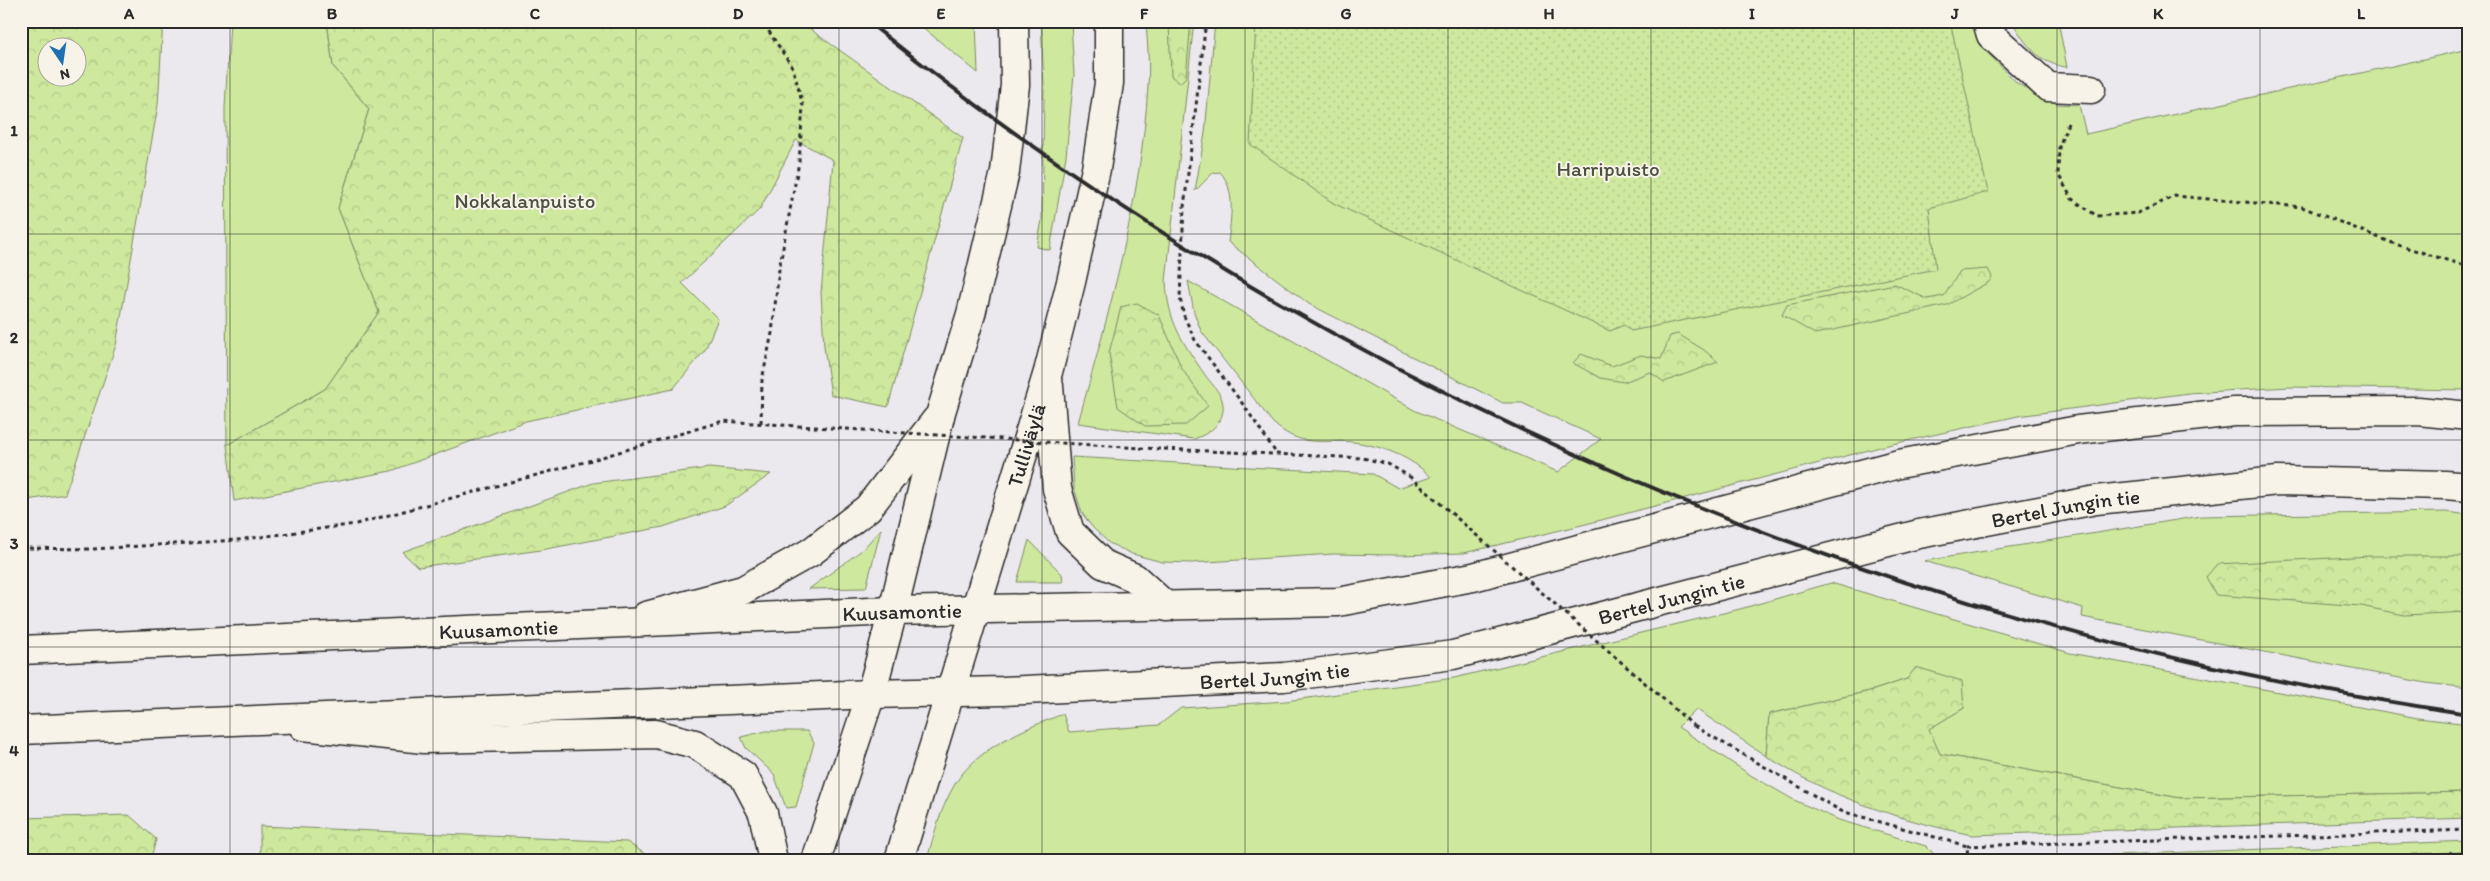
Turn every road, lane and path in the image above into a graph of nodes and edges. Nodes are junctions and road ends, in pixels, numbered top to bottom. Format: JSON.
{"nodes":[{"id":1,"x":762,"y":21,"type":"edge"},
{"id":2,"x":1014,"y":21,"type":"edge"},
{"id":3,"x":1109,"y":21,"type":"edge"},
{"id":4,"x":1206,"y":21,"type":"edge"},
{"id":5,"x":1987,"y":21,"type":"edge"},
{"id":6,"x":2078,"y":89,"type":"joint"},
{"id":7,"x":2469,"y":267,"type":"edge"},
{"id":8,"x":1048,"y":372,"type":"junction"},
{"id":9,"x":941,"y":412,"type":"junction"},
{"id":10,"x":2469,"y":416,"type":"edge"},
{"id":11,"x":761,"y":423,"type":"junction"},
{"id":12,"x":1276,"y":453,"type":"junction"},
{"id":13,"x":2469,"y":487,"type":"edge"},
{"id":14,"x":21,"y":548,"type":"edge"},
{"id":15,"x":1166,"y":607,"type":"junction"},
{"id":16,"x":976,"y":610,"type":"junction"},
{"id":17,"x":894,"y":612,"type":"junction"},
{"id":18,"x":620,"y":623,"type":"junction"},
{"id":19,"x":21,"y":650,"type":"edge"},
{"id":20,"x":950,"y":692,"type":"junction"},
{"id":21,"x":870,"y":694,"type":"junction"},
{"id":22,"x":242,"y":719,"type":"junction"},
{"id":23,"x":21,"y":730,"type":"edge"},
{"id":24,"x":2469,"y":830,"type":"edge"},
{"id":25,"x":1966,"y":846,"type":"junction"},
{"id":26,"x":773,"y":860,"type":"edge"},
{"id":27,"x":816,"y":860,"type":"edge"},
{"id":28,"x":899,"y":860,"type":"edge"},
{"id":29,"x":1968,"y":860,"type":"edge"}],
"edges":[{"from":1,"to":11,"type":"path"},
{"from":2,"to":9,"type":"main road"},
{"from":3,"to":8,"type":"main road","name":"Tulliväylä"},
{"from":4,"to":12,"type":"path"},
{"from":5,"to":6,"type":"main road"},
{"from":6,"to":7,"type":"path"},
{"from":8,"to":15,"type":"main road"},
{"from":8,"to":16,"type":"main road","name":"Tulliväylä"},
{"from":9,"to":17,"type":"main road"},
{"from":9,"to":18,"type":"main road"},
{"from":10,"to":15,"type":"main road"},
{"from":11,"to":12,"type":"path","bridge":true},
{"from":11,"to":14,"type":"path"},
{"from":12,"to":25,"type":"path","bridge":true},
{"from":13,"to":20,"type":"main road","name":"Bertel Jungin tie"},
{"from":15,"to":16,"type":"main road"},
{"from":16,"to":17,"type":"main road","name":"Kuusamontie"},
{"from":16,"to":20,"type":"main road","name":"Tulliväylä"},
{"from":17,"to":18,"type":"main road","name":"Kuusamontie"},
{"from":17,"to":21,"type":"main road"},
{"from":18,"to":19,"type":"main road","name":"Kuusamontie"},
{"from":20,"to":21,"type":"main road","name":"Bertel Jungin tie"},
{"from":20,"to":28,"type":"main road","name":"Tulliväylä"},
{"from":21,"to":22,"type":"main road"},
{"from":21,"to":27,"type":"main road"},
{"from":22,"to":23,"type":"main road"},
{"from":22,"to":26,"type":"main road"},
{"from":24,"to":25,"type":"path"},
{"from":25,"to":29,"type":"path"}]}
